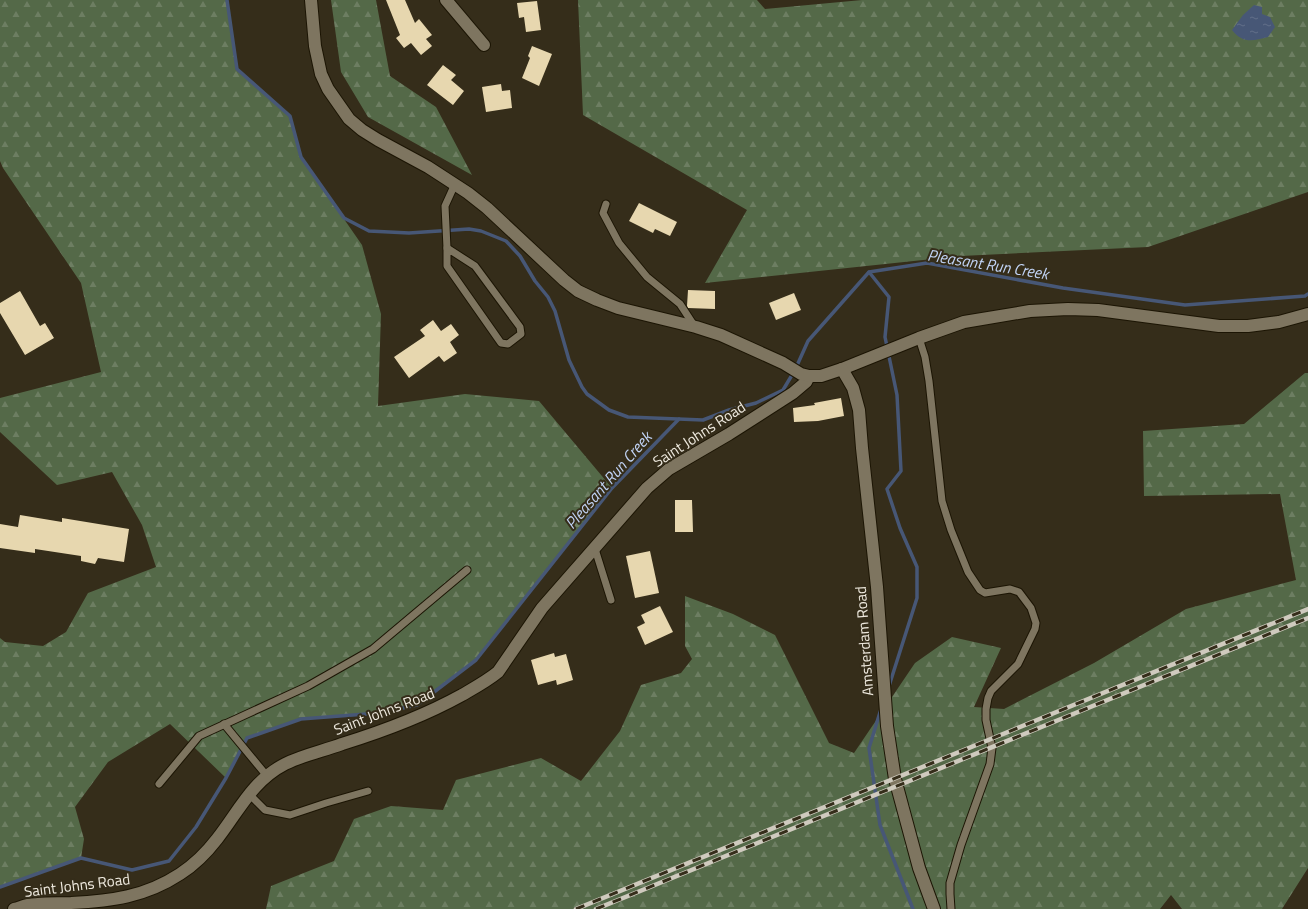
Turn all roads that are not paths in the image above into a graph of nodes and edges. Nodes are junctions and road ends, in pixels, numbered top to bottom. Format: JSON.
{"nodes":[{"id":1,"x":311,"y":0,"type":"edge"},
{"id":2,"x":446,"y":0,"type":"edge"},
{"id":3,"x":484,"y":45,"type":"dead end"},
{"id":4,"x":454,"y":184,"type":"junction"},
{"id":5,"x":606,"y":204,"type":"dead end"},
{"id":6,"x":447,"y":244,"type":"junction"},
{"id":7,"x":1308,"y":314,"type":"edge"},
{"id":8,"x":696,"y":327,"type":"junction"},
{"id":9,"x":919,"y":338,"type":"junction"},
{"id":10,"x":842,"y":369,"type":"junction"},
{"id":11,"x":805,"y":375,"type":"junction"},
{"id":12,"x":595,"y":549,"type":"junction"},
{"id":13,"x":467,"y":570,"type":"dead end"},
{"id":14,"x":611,"y":600,"type":"dead end"},
{"id":15,"x":224,"y":724,"type":"junction"},
{"id":16,"x":267,"y":776,"type":"junction"},
{"id":17,"x":159,"y":784,"type":"dead end"},
{"id":18,"x":368,"y":791,"type":"dead end"},
{"id":19,"x":249,"y":794,"type":"junction"},
{"id":20,"x":14,"y":909,"type":"edge"},
{"id":21,"x":934,"y":909,"type":"edge"},
{"id":22,"x":952,"y":909,"type":"edge"}],
"edges":[{"from":1,"to":4,"type":"street"},
{"from":2,"to":3,"type":"street"},
{"from":4,"to":6,"type":"lane"},
{"from":4,"to":8,"type":"street"},
{"from":5,"to":8,"type":"lane"},
{"from":6,"to":6,"type":"lane"},
{"from":7,"to":9,"type":"street"},
{"from":8,"to":11,"type":"street"},
{"from":9,"to":10,"type":"street"},
{"from":9,"to":22,"type":"lane"},
{"from":10,"to":11,"type":"street"},
{"from":10,"to":21,"type":"street","name":"Amsterdam Road"},
{"from":11,"to":12,"type":"street","name":"Saint Johns Road"},
{"from":12,"to":14,"type":"lane"},
{"from":12,"to":16,"type":"street","name":"Saint Johns Road"},
{"from":13,"to":15,"type":"lane"},
{"from":15,"to":16,"type":"lane"},
{"from":15,"to":17,"type":"lane"},
{"from":16,"to":19,"type":"street","name":"Saint Johns Road"},
{"from":18,"to":19,"type":"lane"},
{"from":19,"to":20,"type":"street","name":"Saint Johns Road"}]}
